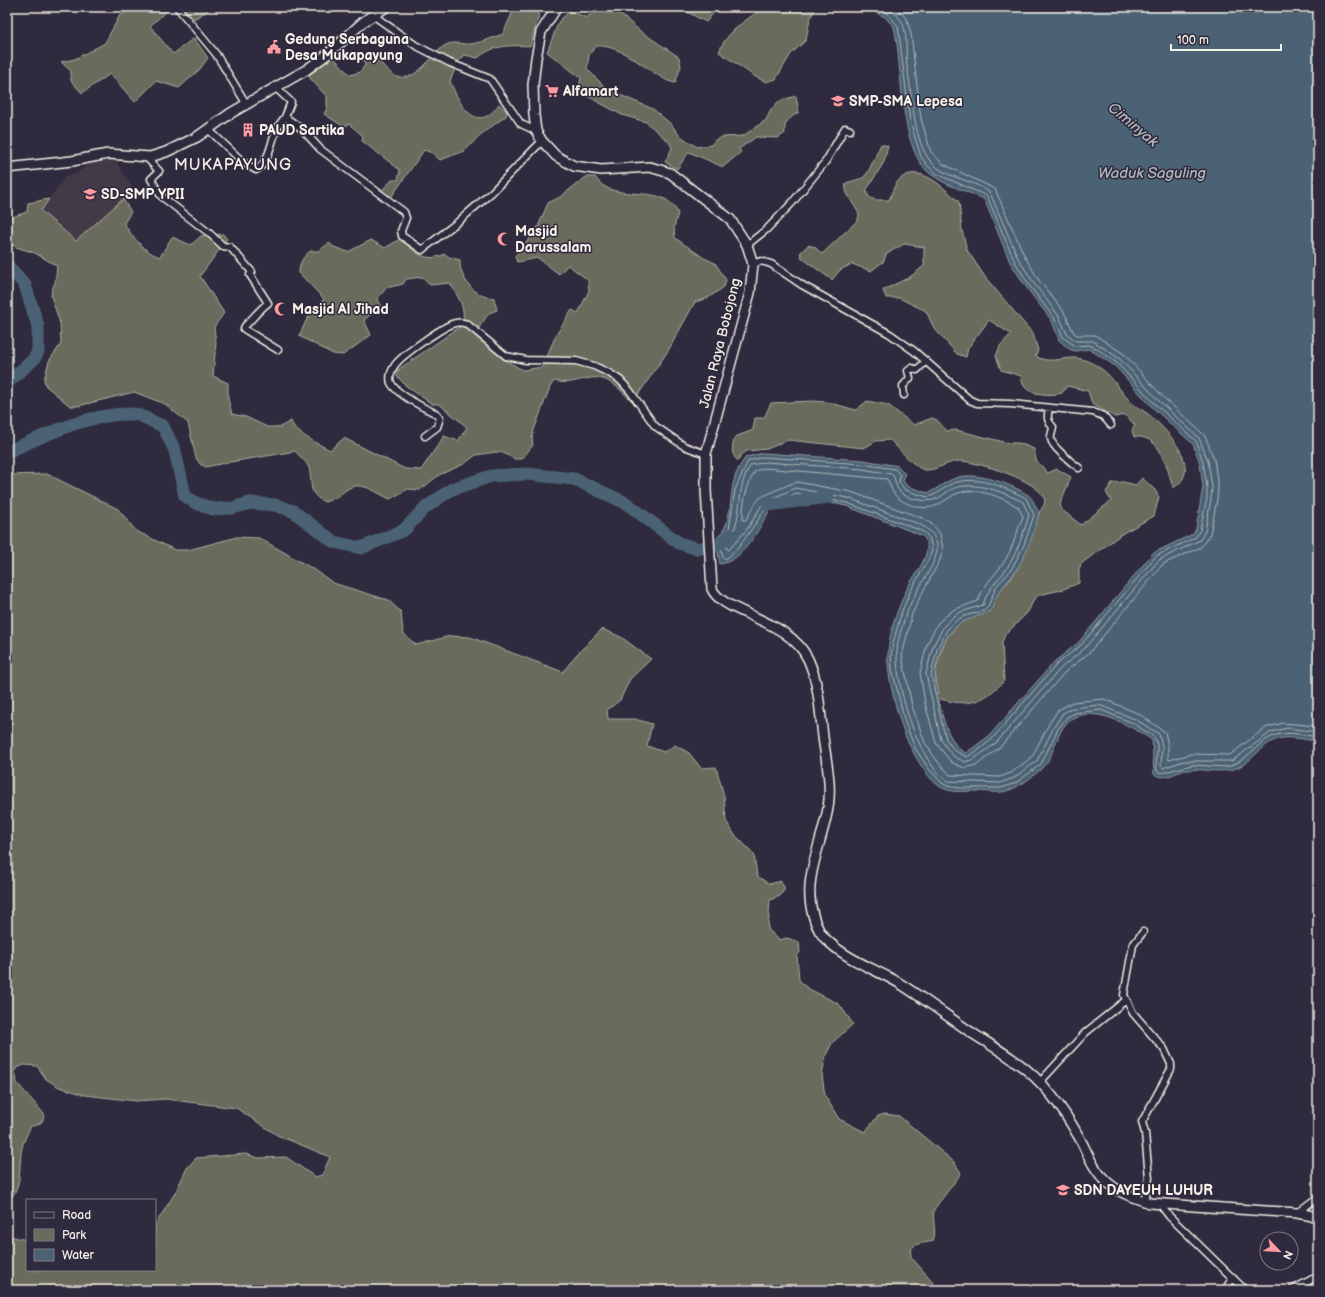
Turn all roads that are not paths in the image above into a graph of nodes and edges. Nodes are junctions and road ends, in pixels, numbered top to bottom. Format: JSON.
{"nodes":[{"id":1,"x":177,"y":7,"type":"edge"},
{"id":2,"x":386,"y":7,"type":"edge"},
{"id":3,"x":557,"y":7,"type":"edge"},
{"id":4,"x":373,"y":16,"type":"junction"},
{"id":5,"x":276,"y":88,"type":"junction"},
{"id":6,"x":247,"y":105,"type":"junction"},
{"id":7,"x":286,"y":117,"type":"junction"},
{"id":8,"x":208,"y":129,"type":"junction"},
{"id":9,"x":850,"y":130,"type":"dead end"},
{"id":10,"x":536,"y":131,"type":"junction"},
{"id":11,"x":542,"y":142,"type":"junction"},
{"id":12,"x":146,"y":156,"type":"junction"},
{"id":13,"x":7,"y":168,"type":"edge"},
{"id":14,"x":747,"y":245,"type":"junction"},
{"id":15,"x":753,"y":264,"type":"junction"},
{"id":16,"x":278,"y":350,"type":"dead end"},
{"id":17,"x":926,"y":362,"type":"junction"},
{"id":18,"x":904,"y":395,"type":"dead end"},
{"id":19,"x":1049,"y":408,"type":"junction"},
{"id":20,"x":1111,"y":425,"type":"dead end"},
{"id":21,"x":425,"y":436,"type":"dead end"},
{"id":22,"x":706,"y":454,"type":"junction"},
{"id":23,"x":1079,"y":468,"type":"dead end"},
{"id":24,"x":1143,"y":932,"type":"dead end"},
{"id":25,"x":1126,"y":1000,"type":"junction"},
{"id":26,"x":1041,"y":1081,"type":"junction"},
{"id":27,"x":1318,"y":1197,"type":"edge"},
{"id":28,"x":1144,"y":1201,"type":"junction"},
{"id":29,"x":1159,"y":1203,"type":"junction"},
{"id":30,"x":1297,"y":1213,"type":"junction"},
{"id":31,"x":1318,"y":1217,"type":"edge"},
{"id":32,"x":1318,"y":1276,"type":"edge"},
{"id":33,"x":1233,"y":1277,"type":"junction"},
{"id":34,"x":1225,"y":1290,"type":"edge"},
{"id":35,"x":1245,"y":1290,"type":"edge"},
{"id":36,"x":1292,"y":1290,"type":"edge"}],
"edges":[{"from":1,"to":6,"type":"street"},
{"from":2,"to":4,"type":"main road"},
{"from":3,"to":10,"type":"main road","name":"Jalan Raya Bobojong"},
{"from":4,"to":5,"type":"main road"},
{"from":4,"to":10,"type":"street"},
{"from":5,"to":6,"type":"main road"},
{"from":5,"to":7,"type":"street"},
{"from":6,"to":8,"type":"main road"},
{"from":7,"to":8,"type":"street"},
{"from":7,"to":11,"type":"street"},
{"from":8,"to":12,"type":"main road"},
{"from":9,"to":14,"type":"street"},
{"from":10,"to":11,"type":"main road","name":"Jalan Raya Bobojong"},
{"from":11,"to":14,"type":"main road","name":"Jalan Raya Bobojong"},
{"from":12,"to":13,"type":"main road"},
{"from":12,"to":16,"type":"street"},
{"from":14,"to":15,"type":"main road","name":"Jalan Raya Bobojong"},
{"from":15,"to":17,"type":"street"},
{"from":15,"to":22,"type":"main road","name":"Jalan Raya Bobojong"},
{"from":17,"to":18,"type":"street"},
{"from":17,"to":19,"type":"street"},
{"from":19,"to":20,"type":"street"},
{"from":19,"to":23,"type":"street"},
{"from":21,"to":22,"type":"street"},
{"from":22,"to":26,"type":"main road","name":"Jalan Raya Bobojong"},
{"from":24,"to":25,"type":"street"},
{"from":25,"to":26,"type":"street"},
{"from":25,"to":28,"type":"street"},
{"from":26,"to":28,"type":"main road","name":"Jalan Raya Bobojong"},
{"from":27,"to":30,"type":"street"},
{"from":28,"to":29,"type":"main road","name":"Jalan Raya Bobojong"},
{"from":29,"to":30,"type":"main road","name":"Jalan Raya Bobojong"},
{"from":29,"to":33,"type":"street"},
{"from":30,"to":31,"type":"main road","name":"Jalan Raya Bobojong"},
{"from":32,"to":36,"type":"street"},
{"from":33,"to":34,"type":"street"},
{"from":33,"to":35,"type":"street"}]}
